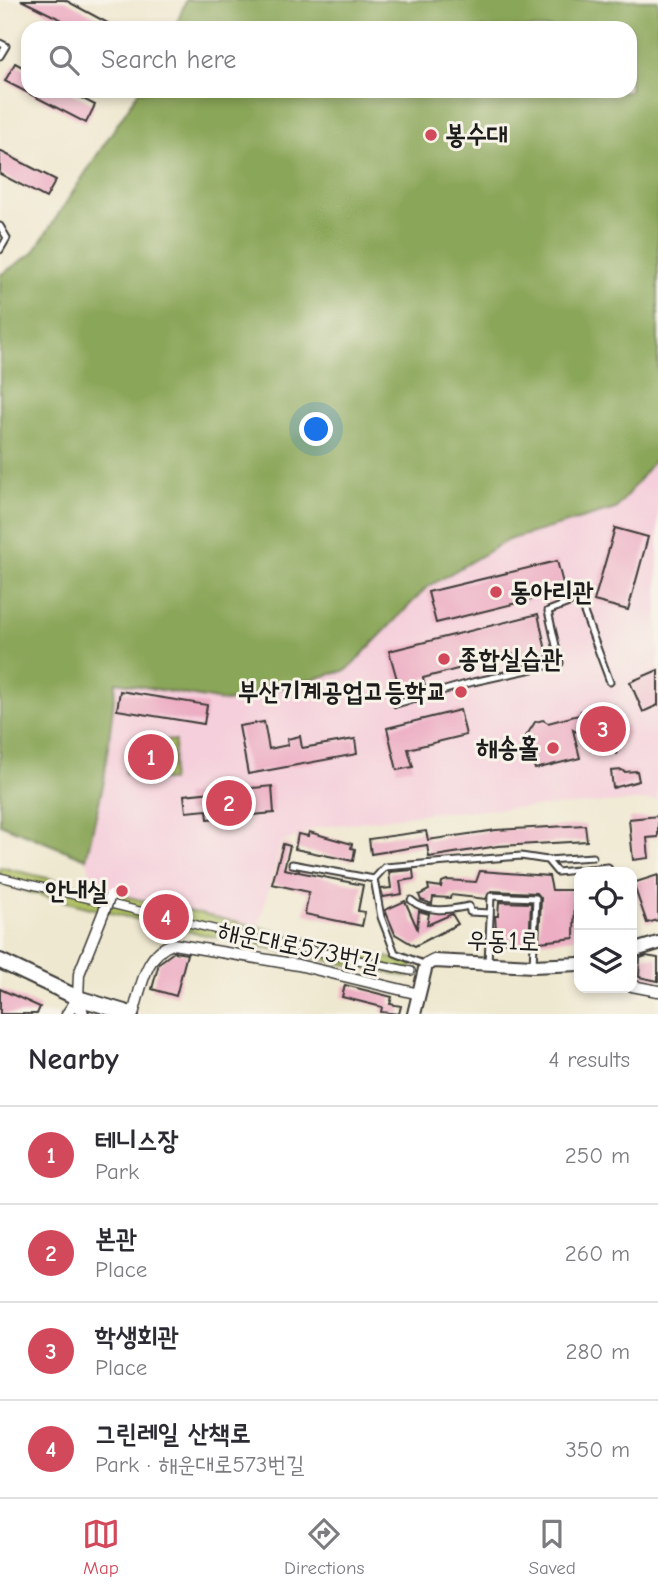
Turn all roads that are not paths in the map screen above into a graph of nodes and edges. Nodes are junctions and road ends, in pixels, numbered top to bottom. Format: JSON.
{"nodes":[{"id":1,"x":0,"y":43,"type":"edge"},
{"id":2,"x":0,"y":56,"type":"edge"},
{"id":3,"x":0,"y":226,"type":"edge"},
{"id":4,"x":0,"y":250,"type":"edge"},
{"id":5,"x":610,"y":682,"type":"dead end"},
{"id":6,"x":396,"y":704,"type":"dead end"},
{"id":7,"x":593,"y":857,"type":"dead end"},
{"id":8,"x":547,"y":860,"type":"junction"},
{"id":9,"x":292,"y":864,"type":"dead end"},
{"id":10,"x":574,"y":870,"type":"edge"},
{"id":11,"x":0,"y":877,"type":"edge"},
{"id":12,"x":374,"y":879,"type":"junction"},
{"id":13,"x":110,"y":896,"type":"dead end"},
{"id":14,"x":411,"y":900,"type":"dead end"},
{"id":15,"x":490,"y":913,"type":"junction"},
{"id":16,"x":658,"y":943,"type":"edge"},
{"id":17,"x":637,"y":949,"type":"edge"},
{"id":18,"x":0,"y":961,"type":"edge"},
{"id":19,"x":426,"y":965,"type":"junction"},
{"id":20,"x":488,"y":965,"type":"junction"},
{"id":21,"x":574,"y":965,"type":"edge"},
{"id":22,"x":533,"y":966,"type":"junction"},
{"id":23,"x":411,"y":971,"type":"dead end"},
{"id":24,"x":637,"y":987,"type":"edge"},
{"id":25,"x":658,"y":991,"type":"edge"},
{"id":26,"x":419,"y":994,"type":"junction"},
{"id":27,"x":78,"y":998,"type":"junction"},
{"id":28,"x":67,"y":1014,"type":"edge"},
{"id":29,"x":82,"y":1014,"type":"edge"},
{"id":30,"x":132,"y":1014,"type":"edge"},
{"id":31,"x":414,"y":1014,"type":"edge"}],
"edges":[{"from":1,"to":2,"type":"lane"},
{"from":3,"to":4,"type":"lane"},
{"from":5,"to":6,"type":"lane"},
{"from":7,"to":8,"type":"lane"},
{"from":8,"to":10,"type":"lane"},
{"from":8,"to":12,"type":"lane"},
{"from":9,"to":12,"type":"lane"},
{"from":11,"to":23,"type":"street"},
{"from":12,"to":19,"type":"lane","name":"우동1로"},
{"from":13,"to":27,"type":"street","bridge":true},
{"from":14,"to":15,"type":"lane"},
{"from":15,"to":20,"type":"lane"},
{"from":15,"to":22,"type":"lane"},
{"from":16,"to":17,"type":"street"},
{"from":18,"to":27,"type":"main road"},
{"from":19,"to":20,"type":"street","name":"우동1로"},
{"from":19,"to":26,"type":"street"},
{"from":20,"to":22,"type":"street","name":"우동1로"},
{"from":21,"to":22,"type":"street","name":"우동1로"},
{"from":24,"to":25,"type":"street"},
{"from":26,"to":30,"type":"street","name":"해운대로573번길"},
{"from":26,"to":31,"type":"street"},
{"from":27,"to":28,"type":"street"},
{"from":27,"to":29,"type":"street"},
{"from":27,"to":30,"type":"main road"}]}
